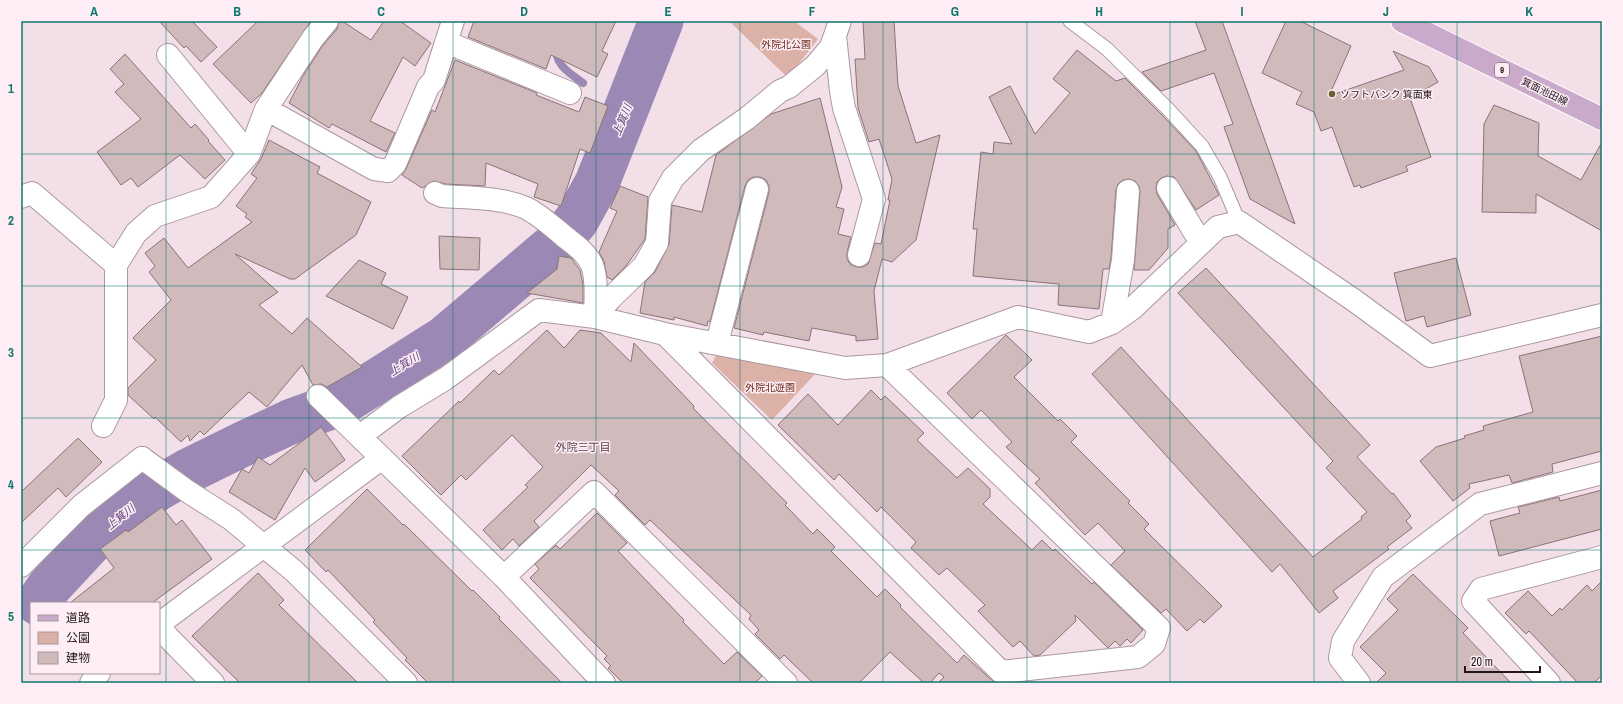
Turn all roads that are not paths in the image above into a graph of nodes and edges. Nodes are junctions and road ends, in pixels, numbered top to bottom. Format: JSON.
{"nodes":[{"id":1,"x":327,"y":21,"type":"edge"},
{"id":2,"x":453,"y":21,"type":"edge"},
{"id":3,"x":1070,"y":21,"type":"edge"},
{"id":4,"x":1402,"y":21,"type":"edge"},
{"id":5,"x":838,"y":28,"type":"edge"},
{"id":6,"x":446,"y":42,"type":"junction"},
{"id":7,"x":168,"y":55,"type":"dead end"},
{"id":8,"x":570,"y":93,"type":"dead end"},
{"id":9,"x":266,"y":109,"type":"junction"},
{"id":10,"x":1602,"y":119,"type":"edge"},
{"id":11,"x":249,"y":154,"type":"junction"},
{"id":12,"x":1168,"y":188,"type":"dead end"},
{"id":13,"x":757,"y":189,"type":"dead end"},
{"id":14,"x":1128,"y":191,"type":"dead end"},
{"id":15,"x":435,"y":193,"type":"dead end"},
{"id":16,"x":21,"y":197,"type":"edge"},
{"id":17,"x":1239,"y":222,"type":"junction"},
{"id":18,"x":1202,"y":243,"type":"junction"},
{"id":19,"x":859,"y":255,"type":"dead end"},
{"id":20,"x":116,"y":265,"type":"junction"},
{"id":21,"x":1602,"y":315,"type":"edge"},
{"id":22,"x":595,"y":317,"type":"junction"},
{"id":23,"x":1112,"y":323,"type":"junction"},
{"id":24,"x":665,"y":334,"type":"junction"},
{"id":25,"x":717,"y":343,"type":"junction"},
{"id":26,"x":887,"y":365,"type":"junction"},
{"id":27,"x":327,"y":403,"type":"dead end"},
{"id":28,"x":104,"y":426,"type":"dead end"},
{"id":29,"x":360,"y":436,"type":"junction"},
{"id":30,"x":382,"y":458,"type":"junction"},
{"id":31,"x":1602,"y":473,"type":"edge"},
{"id":32,"x":264,"y":546,"type":"junction"},
{"id":33,"x":1602,"y":557,"type":"edge"},
{"id":34,"x":21,"y":566,"type":"edge"},
{"id":35,"x":504,"y":577,"type":"junction"},
{"id":36,"x":160,"y":623,"type":"edge"},
{"id":37,"x":160,"y":629,"type":"edge"},
{"id":38,"x":97,"y":674,"type":"edge"},
{"id":39,"x":600,"y":682,"type":"edge"},
{"id":40,"x":91,"y":683,"type":"edge"},
{"id":41,"x":213,"y":683,"type":"edge"},
{"id":42,"x":406,"y":683,"type":"edge"},
{"id":43,"x":786,"y":683,"type":"edge"},
{"id":44,"x":1359,"y":683,"type":"edge"},
{"id":45,"x":1549,"y":683,"type":"edge"}],
"edges":[{"from":1,"to":9,"type":"street"},
{"from":2,"to":6,"type":"street"},
{"from":3,"to":17,"type":"lane"},
{"from":4,"to":10,"type":"main road","name":"箕面池田線","number":"9"},
{"from":5,"to":19,"type":"street"},
{"from":5,"to":22,"type":"street"},
{"from":6,"to":8,"type":"street"},
{"from":6,"to":9,"type":"street"},
{"from":7,"to":11,"type":"street"},
{"from":9,"to":11,"type":"street"},
{"from":11,"to":20,"type":"street"},
{"from":12,"to":18,"type":"street"},
{"from":13,"to":25,"type":"street"},
{"from":14,"to":23,"type":"street"},
{"from":15,"to":22,"type":"street"},
{"from":16,"to":20,"type":"street"},
{"from":17,"to":18,"type":"street"},
{"from":17,"to":21,"type":"street"},
{"from":18,"to":23,"type":"street"},
{"from":20,"to":28,"type":"street"},
{"from":22,"to":24,"type":"street"},
{"from":22,"to":29,"type":"street"},
{"from":23,"to":26,"type":"street"},
{"from":24,"to":25,"type":"street"},
{"from":24,"to":26,"type":"street"},
{"from":25,"to":26,"type":"street"},
{"from":27,"to":29,"type":"street"},
{"from":29,"to":30,"type":"street"},
{"from":30,"to":32,"type":"street"},
{"from":30,"to":35,"type":"street"},
{"from":31,"to":44,"type":"street"},
{"from":32,"to":34,"type":"street"},
{"from":32,"to":36,"type":"street"},
{"from":32,"to":42,"type":"street"},
{"from":33,"to":45,"type":"street"},
{"from":35,"to":39,"type":"street"},
{"from":35,"to":43,"type":"street"},
{"from":37,"to":41,"type":"street"},
{"from":38,"to":40,"type":"street"}]}
